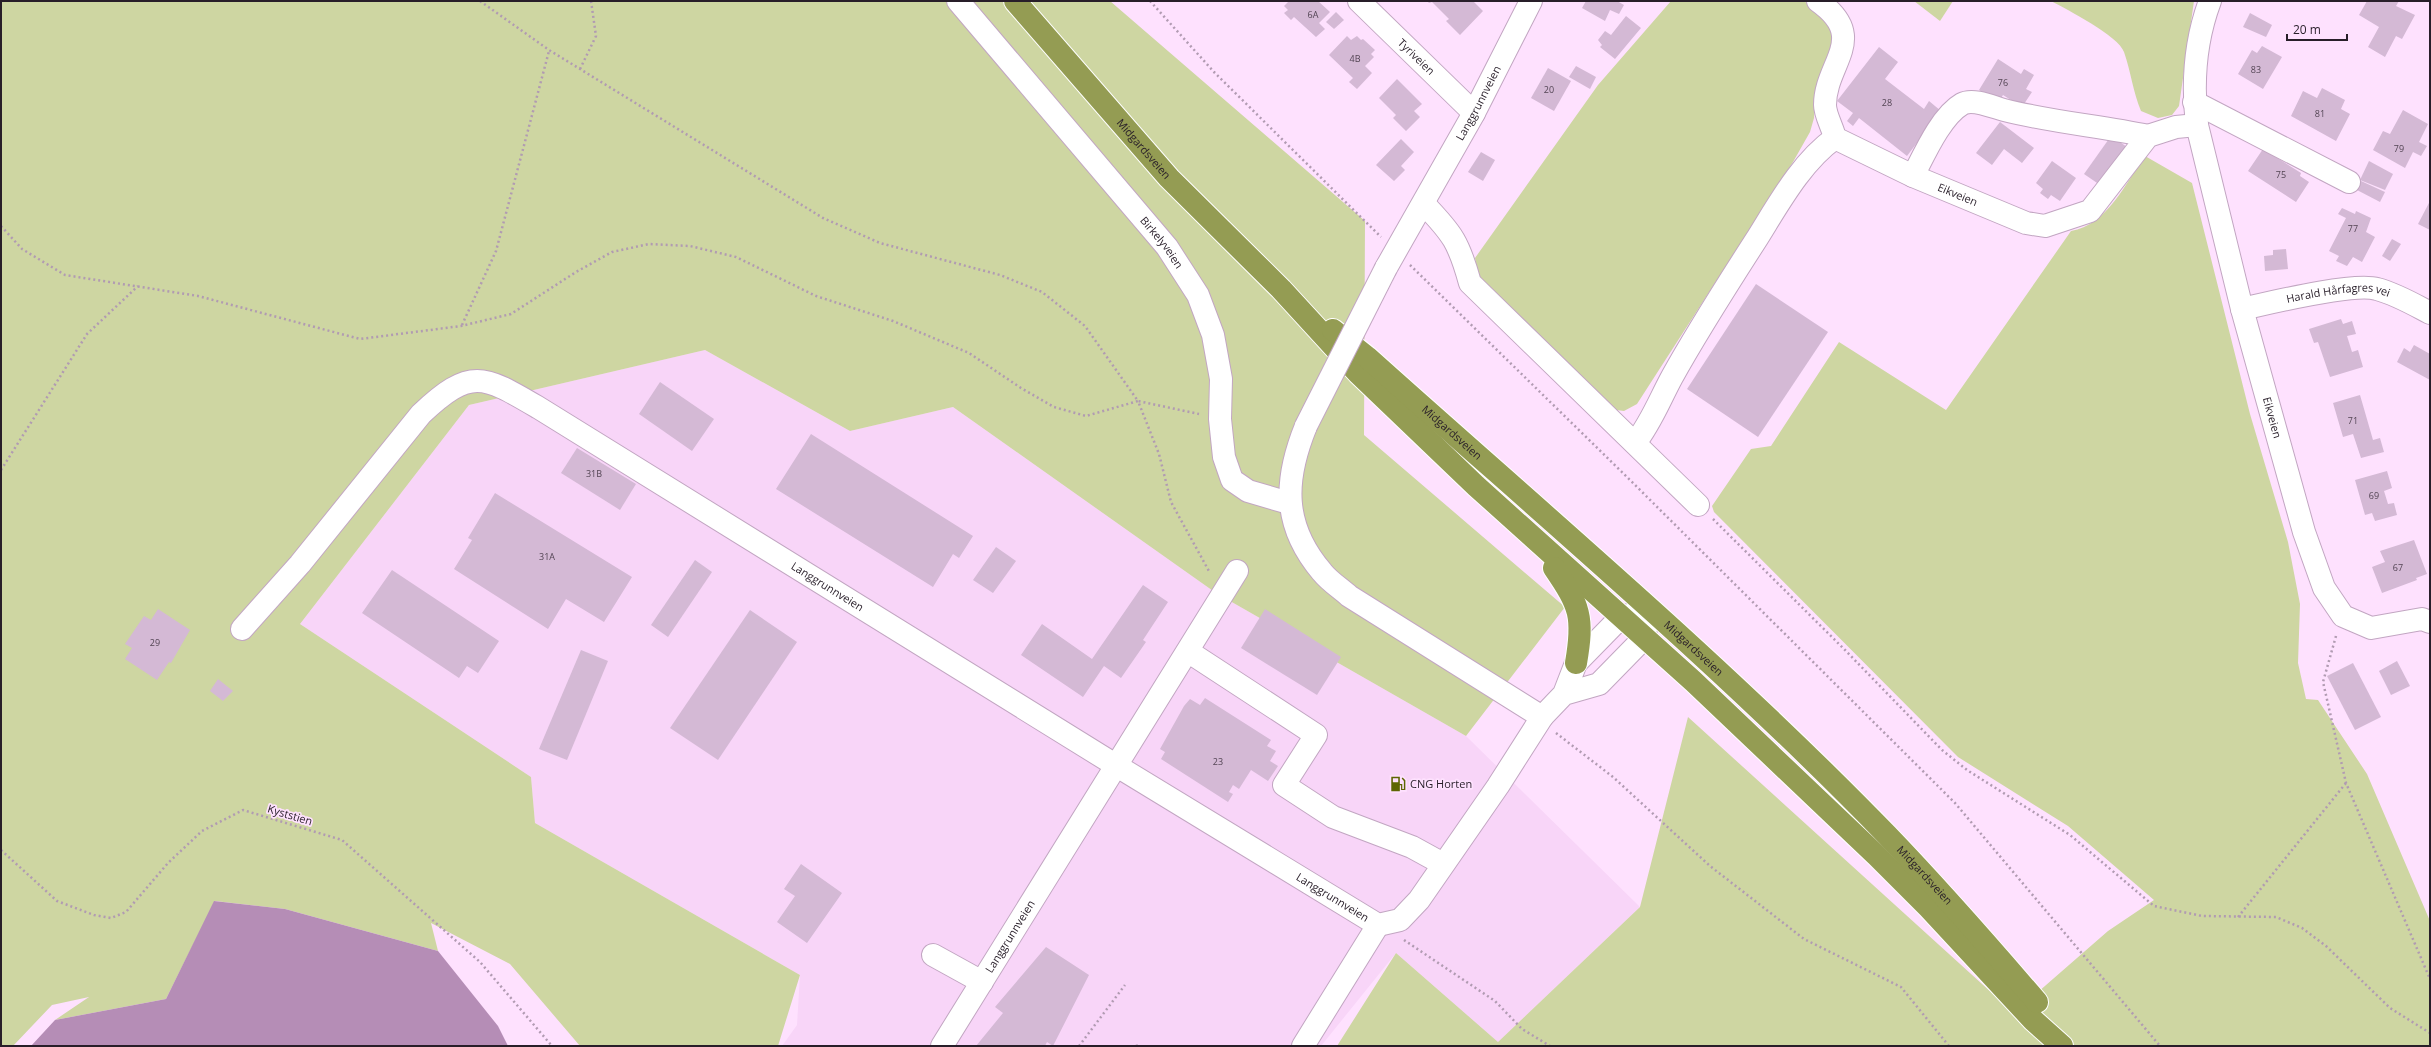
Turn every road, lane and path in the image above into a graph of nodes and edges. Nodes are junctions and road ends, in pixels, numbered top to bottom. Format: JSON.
{"nodes":[{"id":1,"x":480,"y":1,"type":"edge"},
{"id":2,"x":591,"y":1,"type":"edge"},
{"id":3,"x":958,"y":1,"type":"edge"},
{"id":4,"x":1015,"y":1,"type":"edge"},
{"id":5,"x":1150,"y":1,"type":"edge"},
{"id":6,"x":1359,"y":1,"type":"edge"},
{"id":7,"x":1532,"y":1,"type":"edge"},
{"id":8,"x":1818,"y":1,"type":"edge"},
{"id":9,"x":2210,"y":1,"type":"edge"},
{"id":10,"x":549,"y":50,"type":"junction"},
{"id":11,"x":580,"y":70,"type":"junction"},
{"id":12,"x":2194,"y":102,"type":"junction"},
{"id":13,"x":1474,"y":113,"type":"junction"},
{"id":14,"x":2197,"y":125,"type":"junction"},
{"id":15,"x":2148,"y":136,"type":"junction"},
{"id":16,"x":1835,"y":138,"type":"junction"},
{"id":17,"x":1913,"y":176,"type":"junction"},
{"id":18,"x":2349,"y":182,"type":"dead end"},
{"id":19,"x":1424,"y":204,"type":"junction"},
{"id":20,"x":1,"y":226,"type":"edge"},
{"id":21,"x":1391,"y":260,"type":"junction"},
{"id":22,"x":138,"y":286,"type":"junction"},
{"id":23,"x":1281,"y":289,"type":"junction"},
{"id":24,"x":2242,"y":309,"type":"junction"},
{"id":25,"x":2430,"y":313,"type":"edge"},
{"id":26,"x":461,"y":326,"type":"junction"},
{"id":27,"x":1138,"y":402,"type":"junction"},
{"id":28,"x":1220,"y":419,"type":"junction"},
{"id":29,"x":1635,"y":443,"type":"junction"},
{"id":30,"x":1,"y":470,"type":"edge"},
{"id":31,"x":1289,"y":503,"type":"junction"},
{"id":32,"x":1698,"y":505,"type":"joint"},
{"id":33,"x":1537,"y":542,"type":"junction"},
{"id":34,"x":1237,"y":571,"type":"dead end"},
{"id":35,"x":1223,"y":596,"type":"junction"},
{"id":36,"x":1650,"y":610,"type":"junction"},
{"id":37,"x":2343,"y":616,"type":"junction"},
{"id":38,"x":1622,"y":617,"type":"junction"},
{"id":39,"x":2430,"y":622,"type":"edge"},
{"id":40,"x":242,"y":629,"type":"dead end"},
{"id":41,"x":1644,"y":638,"type":"junction"},
{"id":42,"x":1189,"y":652,"type":"junction"},
{"id":43,"x":1576,"y":663,"type":"junction"},
{"id":44,"x":1564,"y":694,"type":"junction"},
{"id":45,"x":1542,"y":717,"type":"junction"},
{"id":46,"x":1117,"y":766,"type":"junction"},
{"id":47,"x":2346,"y":783,"type":"junction"},
{"id":48,"x":1,"y":850,"type":"edge"},
{"id":49,"x":1443,"y":864,"type":"junction"},
{"id":50,"x":2238,"y":917,"type":"junction"},
{"id":51,"x":1378,"y":925,"type":"junction"},
{"id":52,"x":934,"y":955,"type":"dead end"},
{"id":53,"x":2430,"y":979,"type":"edge"},
{"id":54,"x":982,"y":982,"type":"junction"},
{"id":55,"x":1125,"y":985,"type":"dead end"},
{"id":56,"x":2430,"y":1033,"type":"edge"},
{"id":57,"x":552,"y":1046,"type":"edge"},
{"id":58,"x":942,"y":1046,"type":"edge"},
{"id":59,"x":1079,"y":1046,"type":"edge"},
{"id":60,"x":1303,"y":1046,"type":"edge"},
{"id":61,"x":1550,"y":1046,"type":"edge"},
{"id":62,"x":1949,"y":1046,"type":"edge"},
{"id":63,"x":2062,"y":1046,"type":"edge"},
{"id":64,"x":2066,"y":1046,"type":"edge"},
{"id":65,"x":2160,"y":1046,"type":"edge"}],
"edges":[{"from":1,"to":10,"type":"path"},
{"from":2,"to":11,"type":"path"},
{"from":3,"to":28,"type":"street","name":"Birkelyveien"},
{"from":4,"to":23,"type":"highway","name":"Midgardsveien"},
{"from":5,"to":21,"type":"path"},
{"from":6,"to":13,"type":"street","name":"Tyriveien"},
{"from":7,"to":13,"type":"street","name":"Langgrunnveien"},
{"from":8,"to":16,"type":"street"},
{"from":9,"to":12,"type":"street","name":"Eikveien"},
{"from":10,"to":11,"type":"path"},
{"from":10,"to":26,"type":"path"},
{"from":11,"to":27,"type":"path"},
{"from":12,"to":14,"type":"street","name":"Eikveien"},
{"from":12,"to":18,"type":"street"},
{"from":13,"to":19,"type":"street","name":"Langgrunnveien"},
{"from":14,"to":15,"type":"street"},
{"from":14,"to":24,"type":"street","name":"Eikveien"},
{"from":15,"to":17,"type":"street"},
{"from":15,"to":17,"type":"street","name":"Eikveien"},
{"from":16,"to":17,"type":"street","name":"Eikveien"},
{"from":16,"to":29,"type":"street"},
{"from":19,"to":21,"type":"street","name":"Langgrunnveien"},
{"from":19,"to":29,"type":"street"},
{"from":20,"to":22,"type":"path"},
{"from":21,"to":31,"type":"street","name":"Langgrunnveien","bridge":true},
{"from":21,"to":65,"type":"path"},
{"from":22,"to":26,"type":"path"},
{"from":22,"to":30,"type":"path"},
{"from":23,"to":33,"type":"highway","name":"Midgardsveien"},
{"from":23,"to":36,"type":"highway","name":"Midgardsveien"},
{"from":24,"to":25,"type":"street","name":"Harald Hårfagres vei"},
{"from":24,"to":37,"type":"street","name":"Eikveien"},
{"from":26,"to":27,"type":"path"},
{"from":27,"to":28,"type":"path"},
{"from":27,"to":35,"type":"path"},
{"from":28,"to":31,"type":"street","name":"Birkelyveien"},
{"from":29,"to":32,"type":"street"},
{"from":31,"to":45,"type":"street"},
{"from":32,"to":50,"type":"path"},
{"from":33,"to":38,"type":"highway","name":"Midgardsveien"},
{"from":33,"to":43,"type":"highway"},
{"from":34,"to":35,"type":"street","name":"Langgrunnveien"},
{"from":35,"to":42,"type":"street","name":"Langgrunnveien"},
{"from":36,"to":38,"type":"street"},
{"from":36,"to":41,"type":"street"},
{"from":36,"to":64,"type":"highway","name":"Midgardsveien"},
{"from":37,"to":39,"type":"street"},
{"from":37,"to":47,"type":"path"},
{"from":38,"to":41,"type":"highway","name":"Midgardsveien"},
{"from":38,"to":43,"type":"street","name":"Langgrunnveien"},
{"from":40,"to":46,"type":"street","name":"Langgrunnveien"},
{"from":41,"to":44,"type":"street"},
{"from":41,"to":63,"type":"highway","name":"Midgardsveien"},
{"from":42,"to":46,"type":"street","name":"Langgrunnveien"},
{"from":42,"to":49,"type":"street"},
{"from":43,"to":44,"type":"street","name":"Langgrunnveien"},
{"from":44,"to":45,"type":"street","name":"Langgrunnveien"},
{"from":45,"to":49,"type":"street","name":"Langgrunnveien"},
{"from":45,"to":62,"type":"path"},
{"from":46,"to":51,"type":"street","name":"Langgrunnveien"},
{"from":46,"to":54,"type":"street","name":"Langgrunnveien"},
{"from":47,"to":50,"type":"path"},
{"from":47,"to":53,"type":"path"},
{"from":48,"to":57,"type":"path","name":"Kyststien"},
{"from":49,"to":51,"type":"street","name":"Langgrunnveien"},
{"from":50,"to":56,"type":"path"},
{"from":51,"to":60,"type":"street"},
{"from":51,"to":61,"type":"path"},
{"from":52,"to":54,"type":"street"},
{"from":54,"to":58,"type":"street","name":"Langgrunnveien"},
{"from":55,"to":59,"type":"path"}]}
